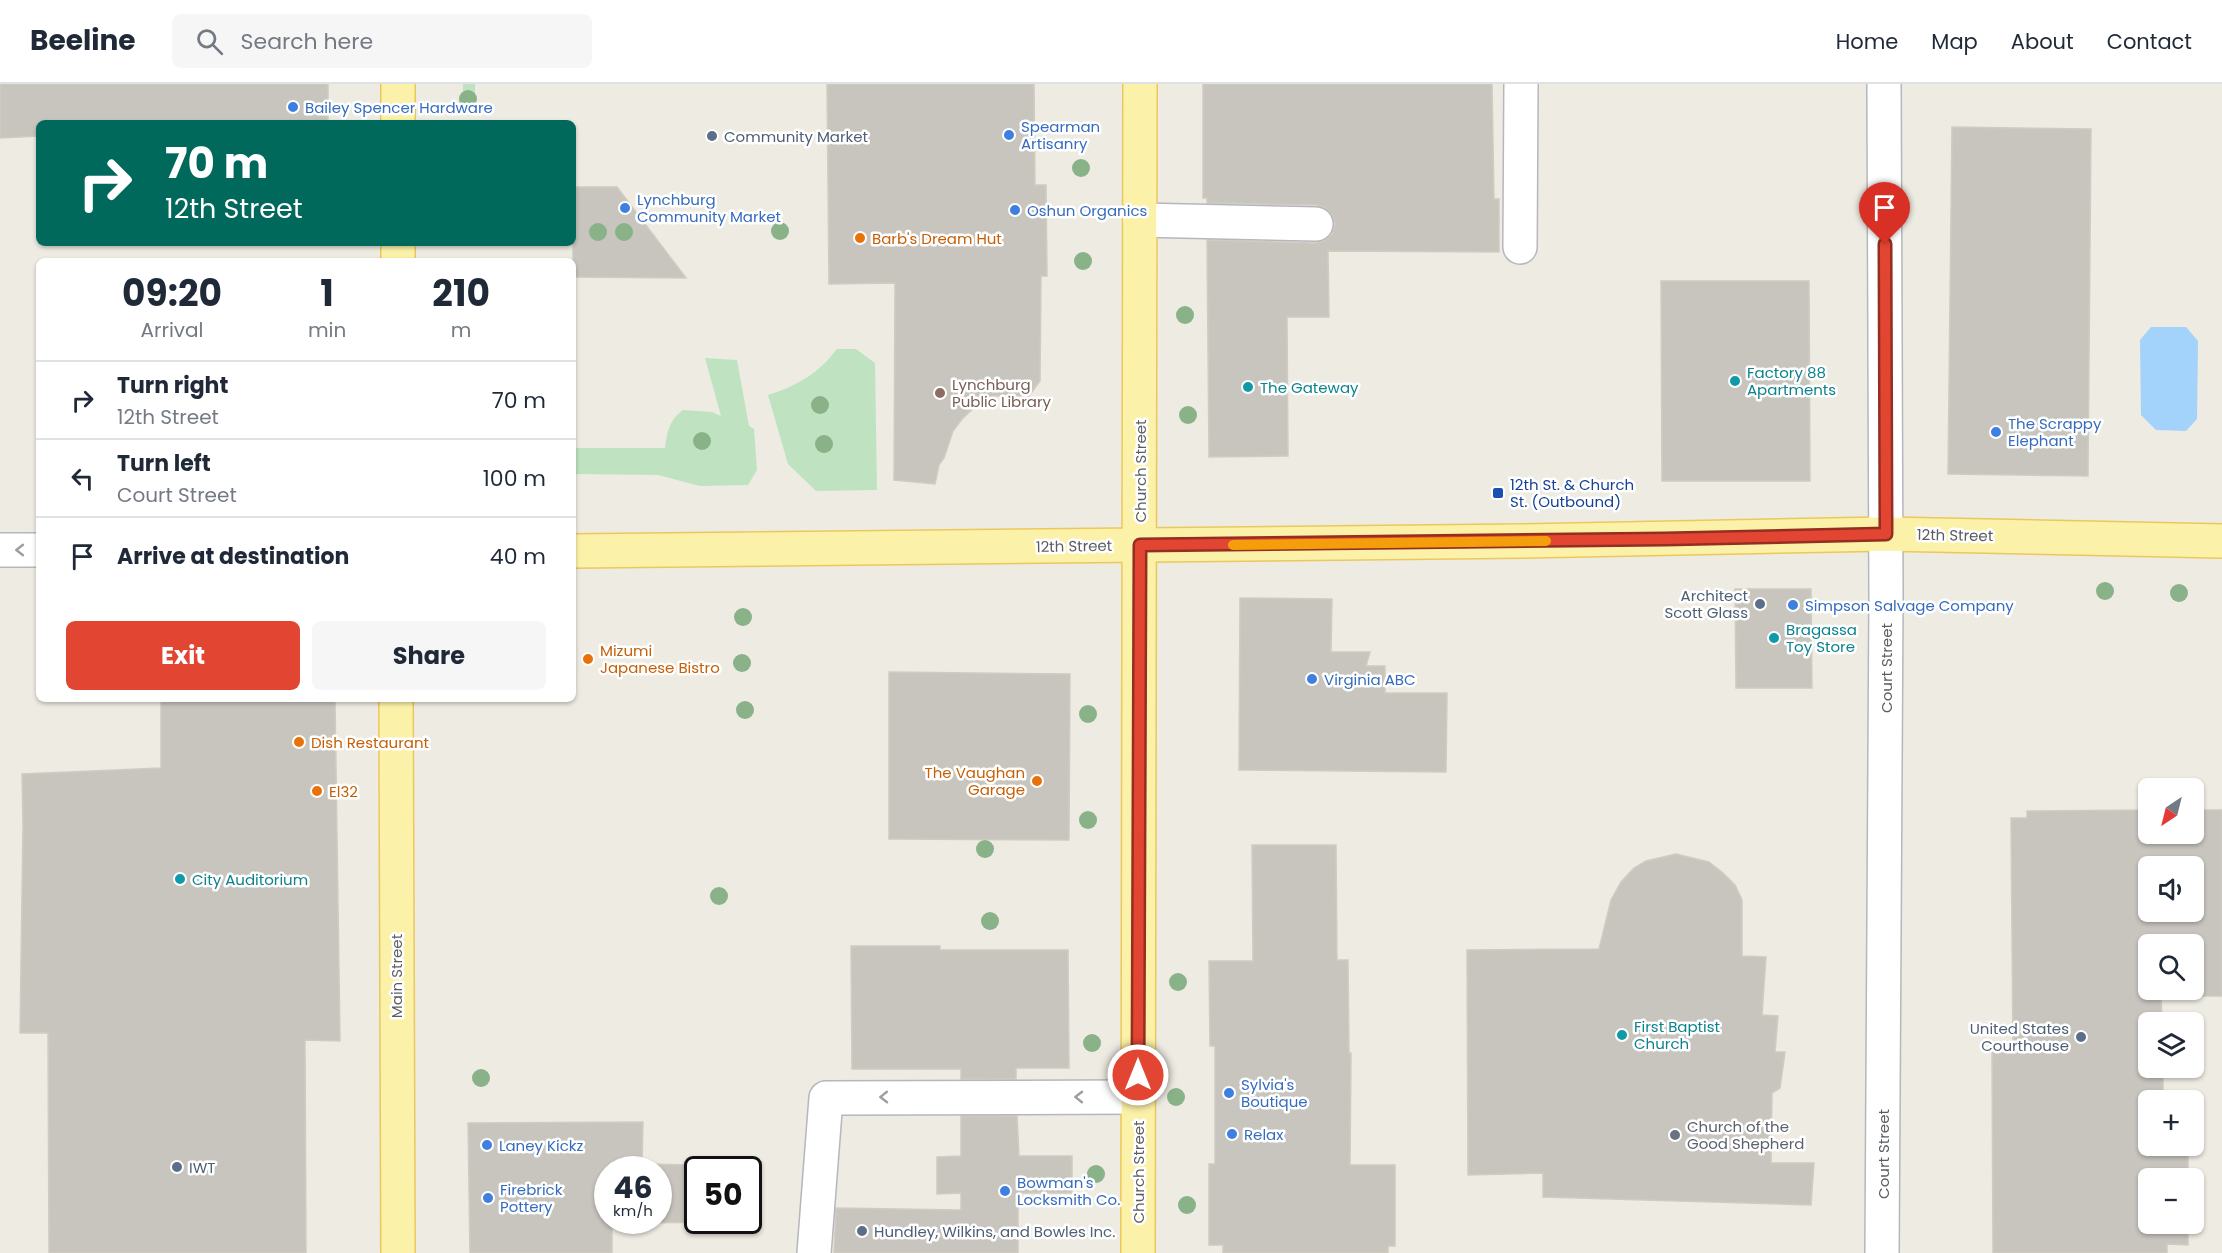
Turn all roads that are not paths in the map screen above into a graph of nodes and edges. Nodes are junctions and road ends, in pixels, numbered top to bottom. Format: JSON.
{"nodes":[{"id":1,"x":398,"y":84,"type":"edge"},
{"id":2,"x":1140,"y":84,"type":"edge"},
{"id":3,"x":1521,"y":84,"type":"edge"},
{"id":4,"x":1884,"y":84,"type":"edge"},
{"id":5,"x":398,"y":120,"type":"edge"},
{"id":6,"x":1140,"y":220,"type":"junction"},
{"id":7,"x":1316,"y":224,"type":"dead end"},
{"id":8,"x":1520,"y":247,"type":"dead end"},
{"id":9,"x":1886,"y":534,"type":"junction"},
{"id":10,"x":2222,"y":541,"type":"edge"},
{"id":11,"x":1140,"y":545,"type":"junction"},
{"id":12,"x":0,"y":550,"type":"edge"},
{"id":13,"x":36,"y":550,"type":"edge"},
{"id":14,"x":576,"y":551,"type":"edge"},
{"id":15,"x":396,"y":702,"type":"edge"},
{"id":16,"x":1138,"y":1097,"type":"junction"},
{"id":17,"x":398,"y":1253,"type":"edge"},
{"id":18,"x":814,"y":1253,"type":"edge"},
{"id":19,"x":1138,"y":1253,"type":"edge"},
{"id":20,"x":1882,"y":1253,"type":"edge"}],
"edges":[{"from":1,"to":5,"type":"main road"},
{"from":2,"to":6,"type":"main road","name":"Church Street"},
{"from":3,"to":8,"type":"street"},
{"from":4,"to":9,"type":"street","name":"Court Street"},
{"from":6,"to":7,"type":"street"},
{"from":6,"to":11,"type":"main road","name":"Church Street"},
{"from":9,"to":10,"type":"main road","name":"12th Street"},
{"from":9,"to":11,"type":"main road","name":"12th Street"},
{"from":9,"to":20,"type":"street","name":"Court Street"},
{"from":11,"to":14,"type":"main road","name":"12th Street"},
{"from":11,"to":16,"type":"main road","name":"Church Street"},
{"from":13,"to":12,"type":"street","one_way":true},
{"from":15,"to":17,"type":"main road","name":"Main Street"},
{"from":16,"to":18,"type":"street","one_way":true},
{"from":16,"to":19,"type":"main road","name":"Church Street"}]}
